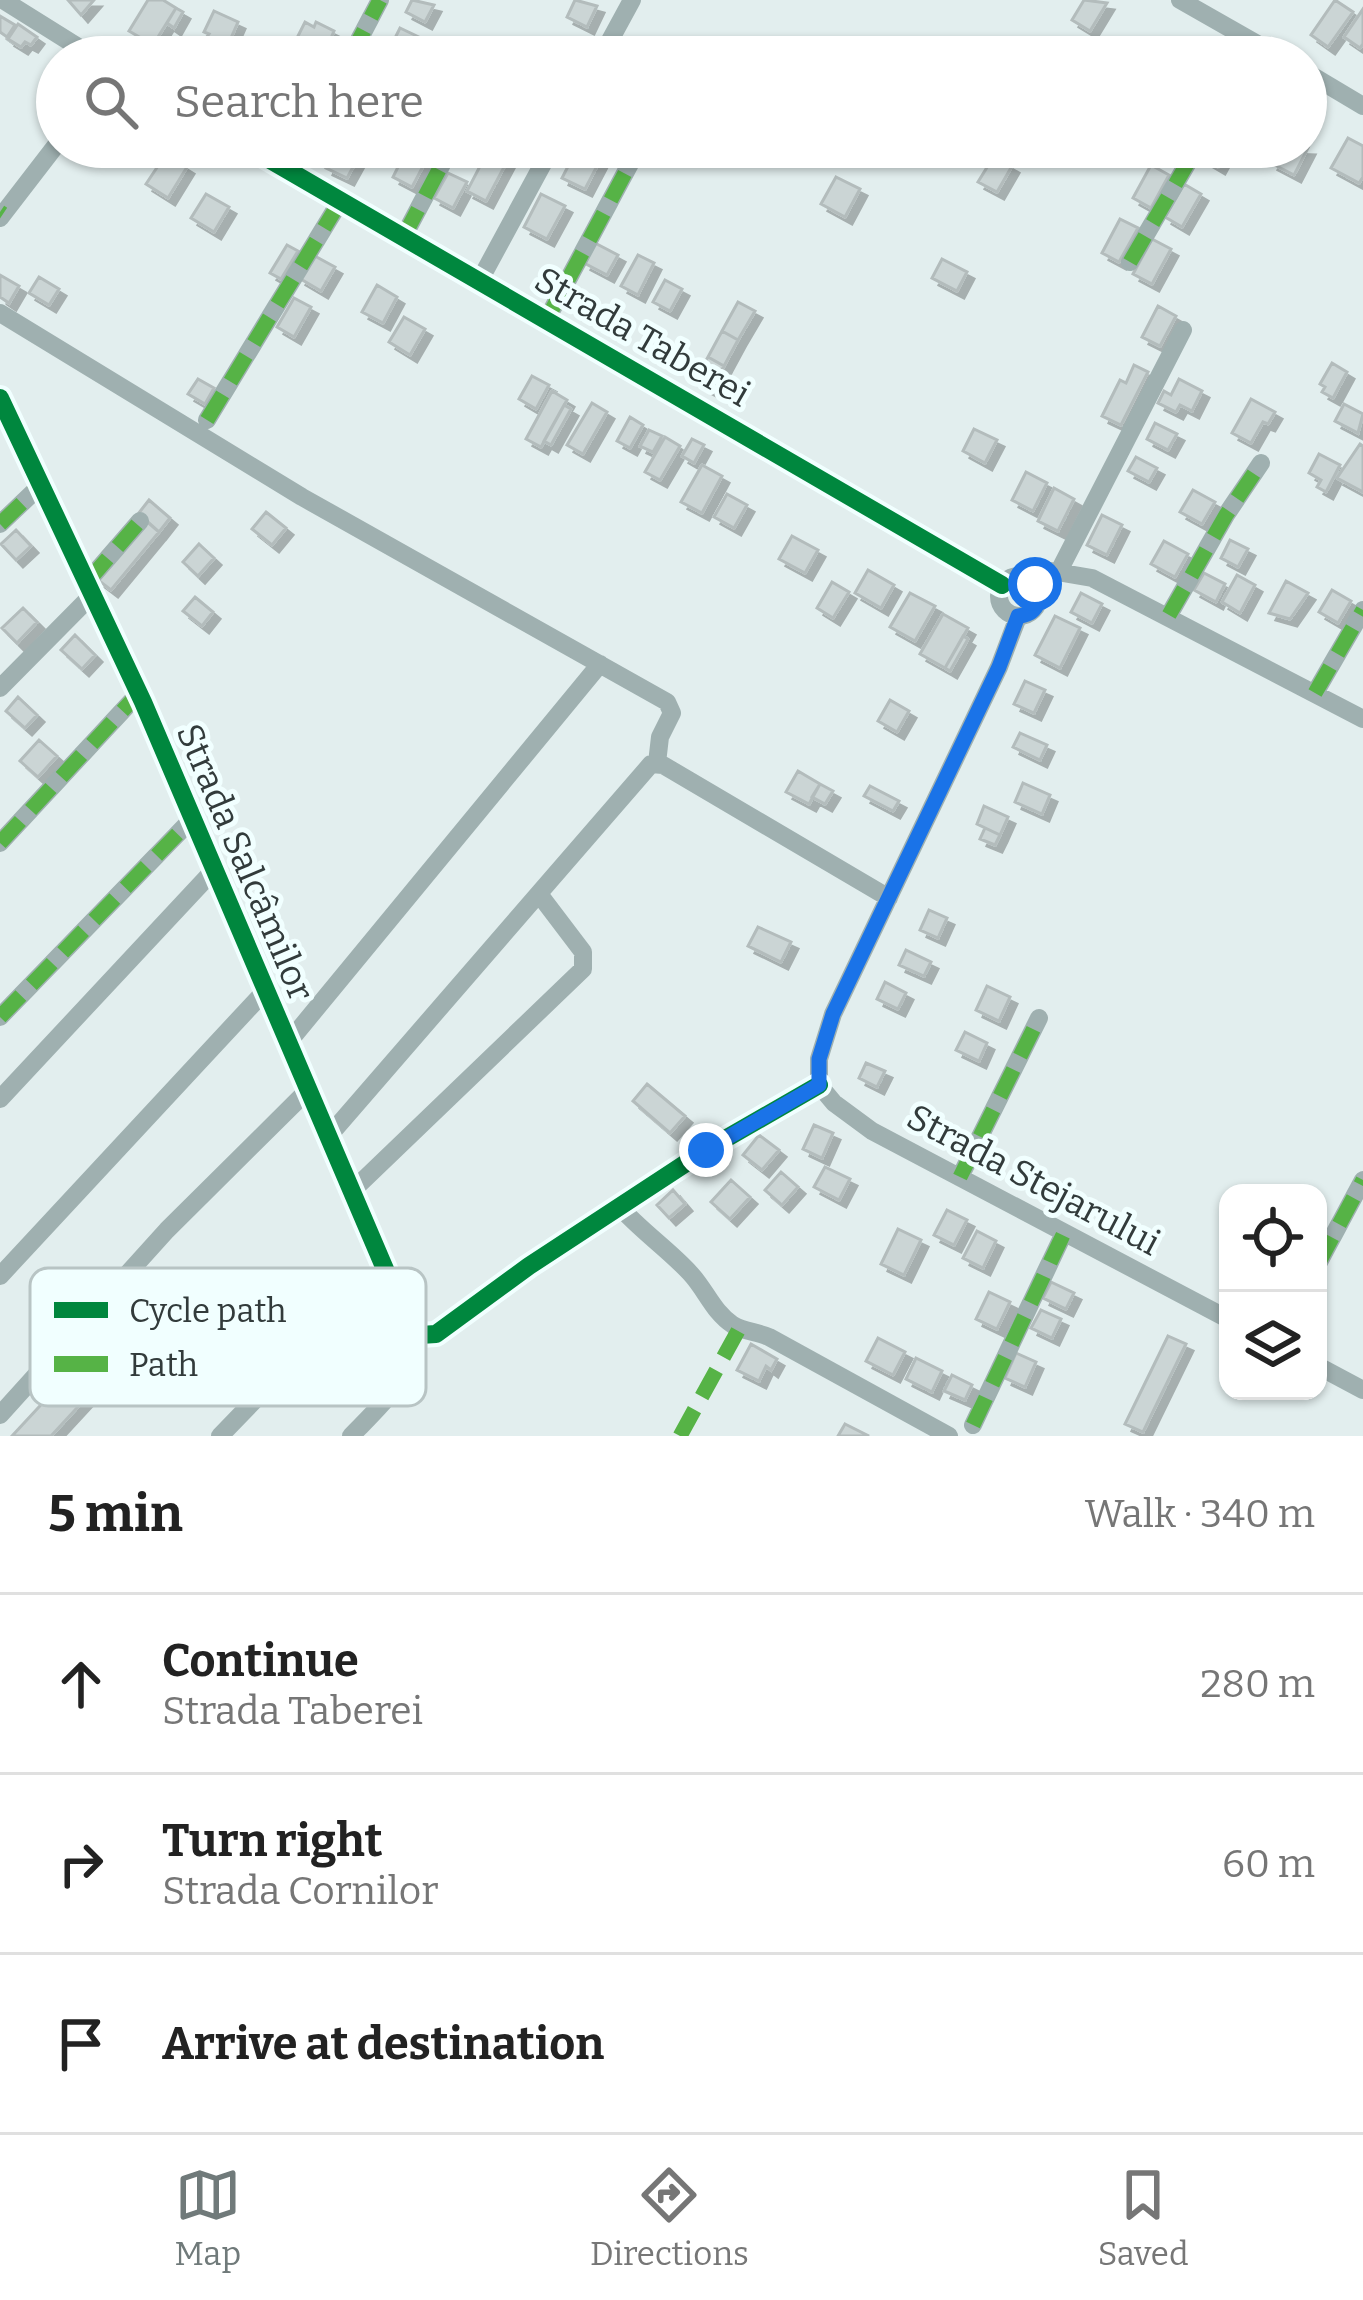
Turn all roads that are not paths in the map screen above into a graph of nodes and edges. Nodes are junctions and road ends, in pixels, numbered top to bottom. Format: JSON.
{"nodes":[{"id":1,"x":3,"y":0,"type":"edge"},
{"id":2,"x":370,"y":0,"type":"edge"},
{"id":3,"x":380,"y":0,"type":"edge"},
{"id":4,"x":632,"y":0,"type":"edge"},
{"id":5,"x":1180,"y":0,"type":"edge"},
{"id":6,"x":60,"y":36,"type":"edge"},
{"id":7,"x":351,"y":36,"type":"edge"},
{"id":8,"x":361,"y":36,"type":"edge"},
{"id":9,"x":612,"y":36,"type":"edge"},
{"id":10,"x":1233,"y":36,"type":"edge"},
{"id":11,"x":1327,"y":85,"type":"edge"},
{"id":12,"x":1363,"y":106,"type":"edge"},
{"id":13,"x":38,"y":168,"type":"edge"},
{"id":14,"x":441,"y":168,"type":"edge"},
{"id":15,"x":541,"y":168,"type":"edge"},
{"id":16,"x":628,"y":168,"type":"edge"},
{"id":17,"x":1185,"y":168,"type":"edge"},
{"id":18,"x":285,"y":169,"type":"edge"},
{"id":19,"x":341,"y":200,"type":"junction"},
{"id":20,"x":1,"y":214,"type":"edge"},
{"id":21,"x":404,"y":236,"type":"junction"},
{"id":22,"x":1130,"y":262,"type":"dead end"},
{"id":23,"x":480,"y":280,"type":"junction"},
{"id":24,"x":0,"y":313,"type":"edge"},
{"id":25,"x":548,"y":319,"type":"junction"},
{"id":26,"x":1183,"y":330,"type":"dead end"},
{"id":27,"x":0,"y":398,"type":"edge"},
{"id":28,"x":207,"y":420,"type":"dead end"},
{"id":29,"x":1262,"y":463,"type":"dead end"},
{"id":30,"x":42,"y":484,"type":"junction"},
{"id":31,"x":140,"y":521,"type":"dead end"},
{"id":32,"x":0,"y":524,"type":"edge"},
{"id":33,"x":1059,"y":571,"type":"junction"},
{"id":34,"x":1031,"y":580,"type":"junction"},
{"id":35,"x":1002,"y":585,"type":"junction"},
{"id":36,"x":91,"y":587,"type":"junction"},
{"id":37,"x":1363,"y":610,"type":"edge"},
{"id":38,"x":1169,"y":615,"type":"junction"},
{"id":39,"x":1018,"y":616,"type":"junction"},
{"id":40,"x":600,"y":664,"type":"junction"},
{"id":41,"x":0,"y":688,"type":"edge"},
{"id":42,"x":139,"y":693,"type":"junction"},
{"id":43,"x":1316,"y":693,"type":"junction"},
{"id":44,"x":1363,"y":718,"type":"edge"},
{"id":45,"x":657,"y":763,"type":"junction"},
{"id":46,"x":191,"y":820,"type":"junction"},
{"id":47,"x":0,"y":842,"type":"edge"},
{"id":48,"x":213,"y":871,"type":"junction"},
{"id":49,"x":539,"y":894,"type":"junction"},
{"id":50,"x":889,"y":898,"type":"junction"},
{"id":51,"x":264,"y":992,"type":"junction"},
{"id":52,"x":0,"y":1017,"type":"edge"},
{"id":53,"x":1040,"y":1018,"type":"dead end"},
{"id":54,"x":287,"y":1044,"type":"junction"},
{"id":55,"x":819,"y":1085,"type":"junction"},
{"id":56,"x":307,"y":1091,"type":"junction"},
{"id":57,"x":0,"y":1099,"type":"edge"},
{"id":58,"x":327,"y":1138,"type":"junction"},
{"id":59,"x":960,"y":1177,"type":"junction"},
{"id":60,"x":1363,"y":1180,"type":"edge"},
{"id":61,"x":351,"y":1192,"type":"junction"},
{"id":62,"x":620,"y":1206,"type":"junction"},
{"id":63,"x":1064,"y":1233,"type":"junction"},
{"id":64,"x":1327,"y":1247,"type":"edge"},
{"id":65,"x":133,"y":1268,"type":"edge"},
{"id":66,"x":382,"y":1268,"type":"edge"},
{"id":67,"x":0,"y":1276,"type":"edge"},
{"id":68,"x":1219,"y":1314,"type":"edge"},
{"id":69,"x":428,"y":1335,"type":"joint"},
{"id":70,"x":426,"y":1339,"type":"edge"},
{"id":71,"x":1327,"y":1371,"type":"edge"},
{"id":72,"x":30,"y":1382,"type":"edge"},
{"id":73,"x":1363,"y":1390,"type":"edge"},
{"id":74,"x":249,"y":1406,"type":"edge"},
{"id":75,"x":379,"y":1406,"type":"edge"},
{"id":76,"x":0,"y":1415,"type":"edge"},
{"id":77,"x":973,"y":1425,"type":"dead end"},
{"id":78,"x":220,"y":1436,"type":"edge"},
{"id":79,"x":351,"y":1436,"type":"edge"},
{"id":80,"x":949,"y":1436,"type":"edge"}],
"edges":[{"from":1,"to":6,"type":"street"},
{"from":2,"to":7,"type":"street"},
{"from":3,"to":8,"type":"street"},
{"from":4,"to":9,"type":"street"},
{"from":5,"to":10,"type":"street"},
{"from":11,"to":12,"type":"street"},
{"from":13,"to":20,"type":"street"},
{"from":14,"to":21,"type":"street"},
{"from":15,"to":23,"type":"street"},
{"from":16,"to":25,"type":"street"},
{"from":17,"to":22,"type":"street"},
{"from":18,"to":19,"type":"street","name":"Strada Taberei"},
{"from":19,"to":21,"type":"street","name":"Strada Taberei"},
{"from":19,"to":28,"type":"street"},
{"from":21,"to":23,"type":"street","name":"Strada Taberei"},
{"from":23,"to":25,"type":"street","name":"Strada Taberei"},
{"from":24,"to":40,"type":"street"},
{"from":25,"to":35,"type":"street","name":"Strada Taberei"},
{"from":26,"to":33,"type":"street"},
{"from":27,"to":30,"type":"street","name":"Strada Salcâmilor"},
{"from":29,"to":38,"type":"street"},
{"from":30,"to":32,"type":"street"},
{"from":30,"to":36,"type":"street","name":"Strada Salcâmilor"},
{"from":31,"to":36,"type":"street"},
{"from":33,"to":34,"type":"street"},
{"from":33,"to":38,"type":"street"},
{"from":34,"to":35,"type":"street"},
{"from":34,"to":39,"type":"street"},
{"from":35,"to":39,"type":"street"},
{"from":36,"to":41,"type":"street"},
{"from":36,"to":42,"type":"street","name":"Strada Salcâmilor"},
{"from":37,"to":43,"type":"street"},
{"from":38,"to":43,"type":"street"},
{"from":39,"to":50,"type":"street"},
{"from":40,"to":45,"type":"street"},
{"from":40,"to":54,"type":"street"},
{"from":42,"to":46,"type":"street","name":"Strada Salcâmilor"},
{"from":42,"to":47,"type":"street"},
{"from":43,"to":44,"type":"street"},
{"from":45,"to":49,"type":"street"},
{"from":45,"to":50,"type":"street"},
{"from":46,"to":48,"type":"street","name":"Strada Salcâmilor"},
{"from":46,"to":52,"type":"street"},
{"from":48,"to":51,"type":"street","name":"Strada Salcâmilor"},
{"from":48,"to":57,"type":"street"},
{"from":49,"to":58,"type":"street"},
{"from":49,"to":61,"type":"street"},
{"from":50,"to":55,"type":"street"},
{"from":51,"to":54,"type":"street","name":"Strada Salcâmilor"},
{"from":51,"to":67,"type":"street"},
{"from":53,"to":59,"type":"street"},
{"from":54,"to":56,"type":"street","name":"Strada Salcâmilor"},
{"from":55,"to":59,"type":"street","name":"Strada Stejarului"},
{"from":55,"to":62,"type":"street"},
{"from":56,"to":58,"type":"street","name":"Strada Salcâmilor"},
{"from":56,"to":65,"type":"street"},
{"from":58,"to":61,"type":"street","name":"Strada Salcâmilor"},
{"from":59,"to":63,"type":"street","name":"Strada Stejarului"},
{"from":60,"to":64,"type":"street"},
{"from":61,"to":66,"type":"street","name":"Strada Salcâmilor"},
{"from":62,"to":69,"type":"street"},
{"from":62,"to":80,"type":"street"},
{"from":63,"to":68,"type":"street","name":"Strada Stejarului"},
{"from":63,"to":77,"type":"street"},
{"from":69,"to":70,"type":"street"},
{"from":71,"to":73,"type":"street"},
{"from":72,"to":76,"type":"street"},
{"from":74,"to":78,"type":"street"},
{"from":75,"to":79,"type":"street"}]}
